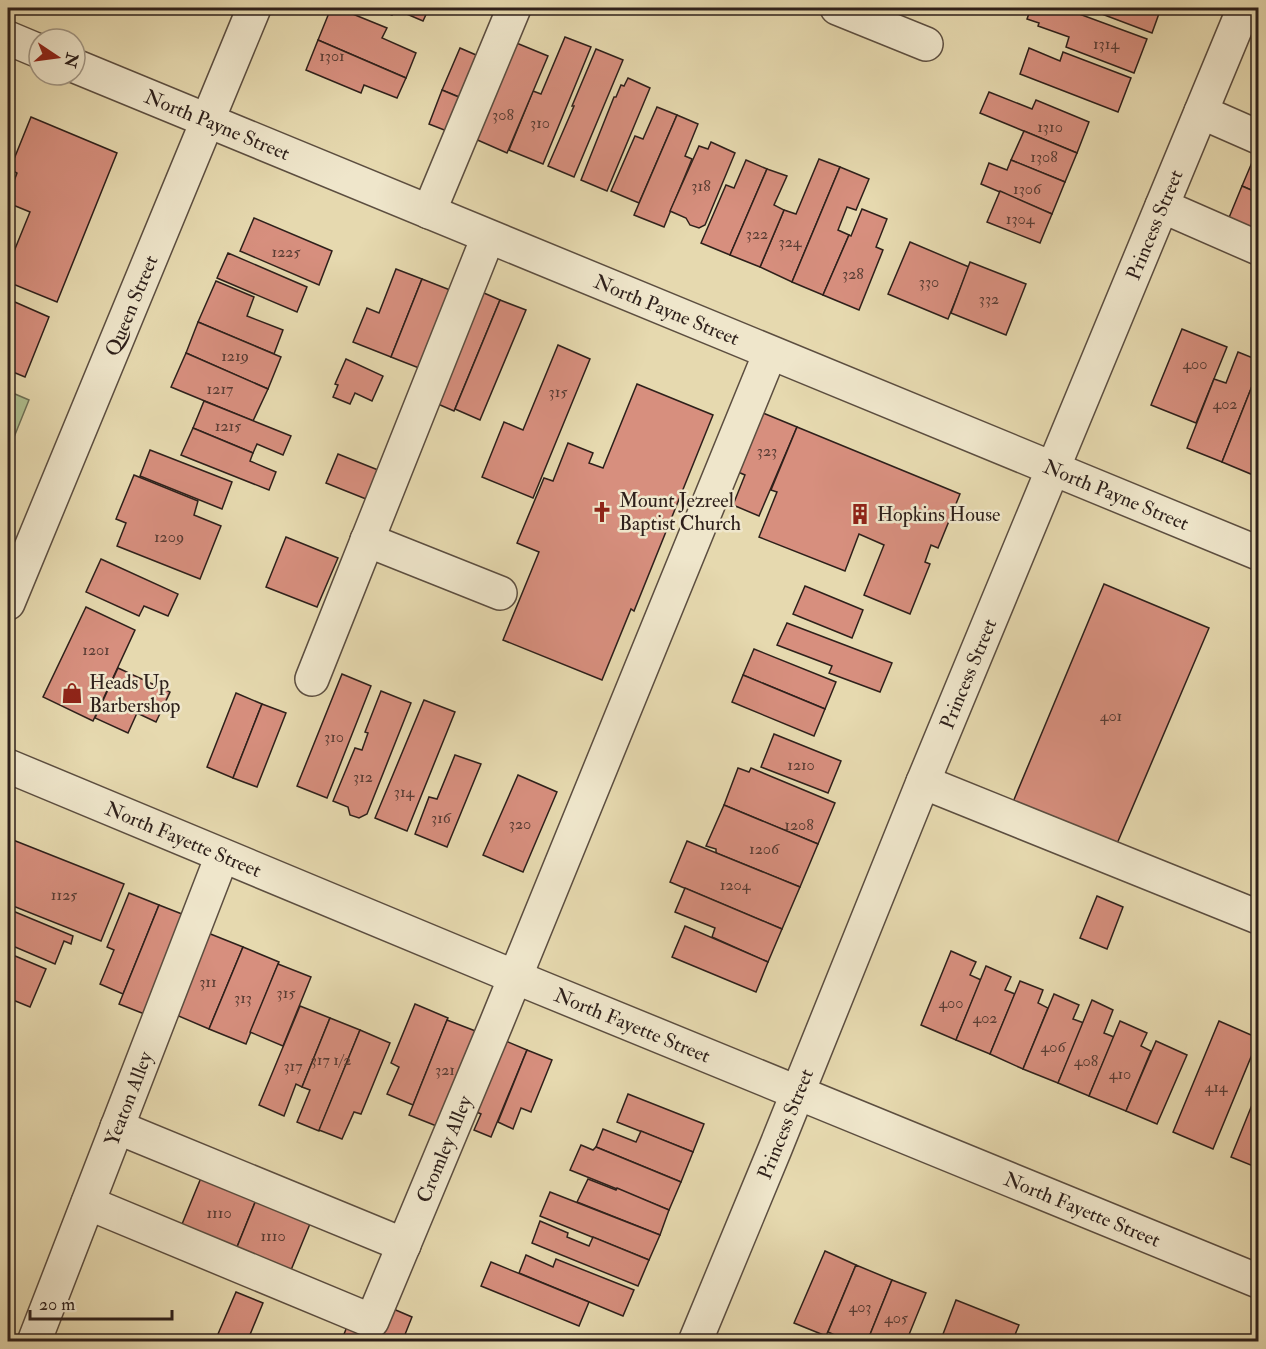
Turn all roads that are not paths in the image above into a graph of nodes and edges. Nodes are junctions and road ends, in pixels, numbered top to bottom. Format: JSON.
{"nodes":[{"id":1,"x":254,"y":8,"type":"edge"},
{"id":2,"x":514,"y":8,"type":"edge"},
{"id":3,"x":837,"y":8,"type":"edge"},
{"id":4,"x":1244,"y":8,"type":"edge"},
{"id":5,"x":8,"y":38,"type":"edge"},
{"id":6,"x":926,"y":44,"type":"dead end"},
{"id":7,"x":27,"y":46,"type":"edge"},
{"id":8,"x":87,"y":71,"type":"edge"},
{"id":9,"x":1201,"y":112,"type":"junction"},
{"id":10,"x":207,"y":121,"type":"junction"},
{"id":11,"x":1258,"y":137,"type":"edge"},
{"id":12,"x":1162,"y":206,"type":"junction"},
{"id":13,"x":429,"y":212,"type":"junction"},
{"id":14,"x":488,"y":237,"type":"junction"},
{"id":15,"x":1258,"y":248,"type":"edge"},
{"id":16,"x":770,"y":353,"type":"junction"},
{"id":17,"x":1053,"y":469,"type":"junction"},
{"id":18,"x":367,"y":540,"type":"junction"},
{"id":19,"x":1258,"y":553,"type":"edge"},
{"id":20,"x":500,"y":592,"type":"dead end"},
{"id":21,"x":8,"y":603,"type":"edge"},
{"id":22,"x":312,"y":679,"type":"dead end"},
{"id":23,"x":8,"y":766,"type":"edge"},
{"id":24,"x":923,"y":782,"type":"junction"},
{"id":25,"x":222,"y":856,"type":"junction"},
{"id":26,"x":1258,"y":917,"type":"edge"},
{"id":27,"x":515,"y":977,"type":"junction"},
{"id":28,"x":798,"y":1094,"type":"junction"},
{"id":29,"x":117,"y":1127,"type":"junction"},
{"id":30,"x":88,"y":1203,"type":"junction"},
{"id":31,"x":404,"y":1245,"type":"junction"},
{"id":32,"x":1258,"y":1281,"type":"edge"},
{"id":33,"x":34,"y":1341,"type":"edge"},
{"id":34,"x":695,"y":1341,"type":"edge"}],
"edges":[{"from":1,"to":10,"type":"street","name":"Queen Street"},
{"from":2,"to":13,"type":"street"},
{"from":3,"to":6,"type":"street"},
{"from":4,"to":9,"type":"street","name":"Princess Street"},
{"from":5,"to":7,"type":"street"},
{"from":8,"to":10,"type":"street","name":"North Payne Street"},
{"from":9,"to":11,"type":"street"},
{"from":9,"to":12,"type":"street","name":"Princess Street"},
{"from":10,"to":13,"type":"street","name":"North Payne Street"},
{"from":10,"to":21,"type":"street","name":"Queen Street"},
{"from":12,"to":15,"type":"street"},
{"from":12,"to":17,"type":"street","name":"Princess Street"},
{"from":13,"to":14,"type":"street","name":"North Payne Street"},
{"from":14,"to":16,"type":"street","name":"North Payne Street"},
{"from":14,"to":18,"type":"street"},
{"from":16,"to":17,"type":"street","name":"North Payne Street"},
{"from":16,"to":27,"type":"street","name":"Cromley Alley"},
{"from":17,"to":19,"type":"street","name":"North Payne Street"},
{"from":17,"to":24,"type":"street","name":"Princess Street"},
{"from":18,"to":20,"type":"street"},
{"from":18,"to":22,"type":"street"},
{"from":23,"to":25,"type":"street","name":"North Fayette Street"},
{"from":24,"to":26,"type":"street"},
{"from":24,"to":28,"type":"street","name":"Princess Street"},
{"from":25,"to":27,"type":"street","name":"North Fayette Street"},
{"from":25,"to":29,"type":"street","name":"Yeaton Alley"},
{"from":27,"to":28,"type":"street","name":"North Fayette Street"},
{"from":27,"to":31,"type":"street","name":"Cromley Alley"},
{"from":28,"to":32,"type":"street","name":"North Fayette Street"},
{"from":28,"to":34,"type":"street","name":"Princess Street"},
{"from":29,"to":30,"type":"street","name":"Yeaton Alley"},
{"from":29,"to":31,"type":"street"},
{"from":30,"to":31,"type":"street","name":"Cromley Alley"},
{"from":30,"to":33,"type":"street","name":"Yeaton Alley"}]}
